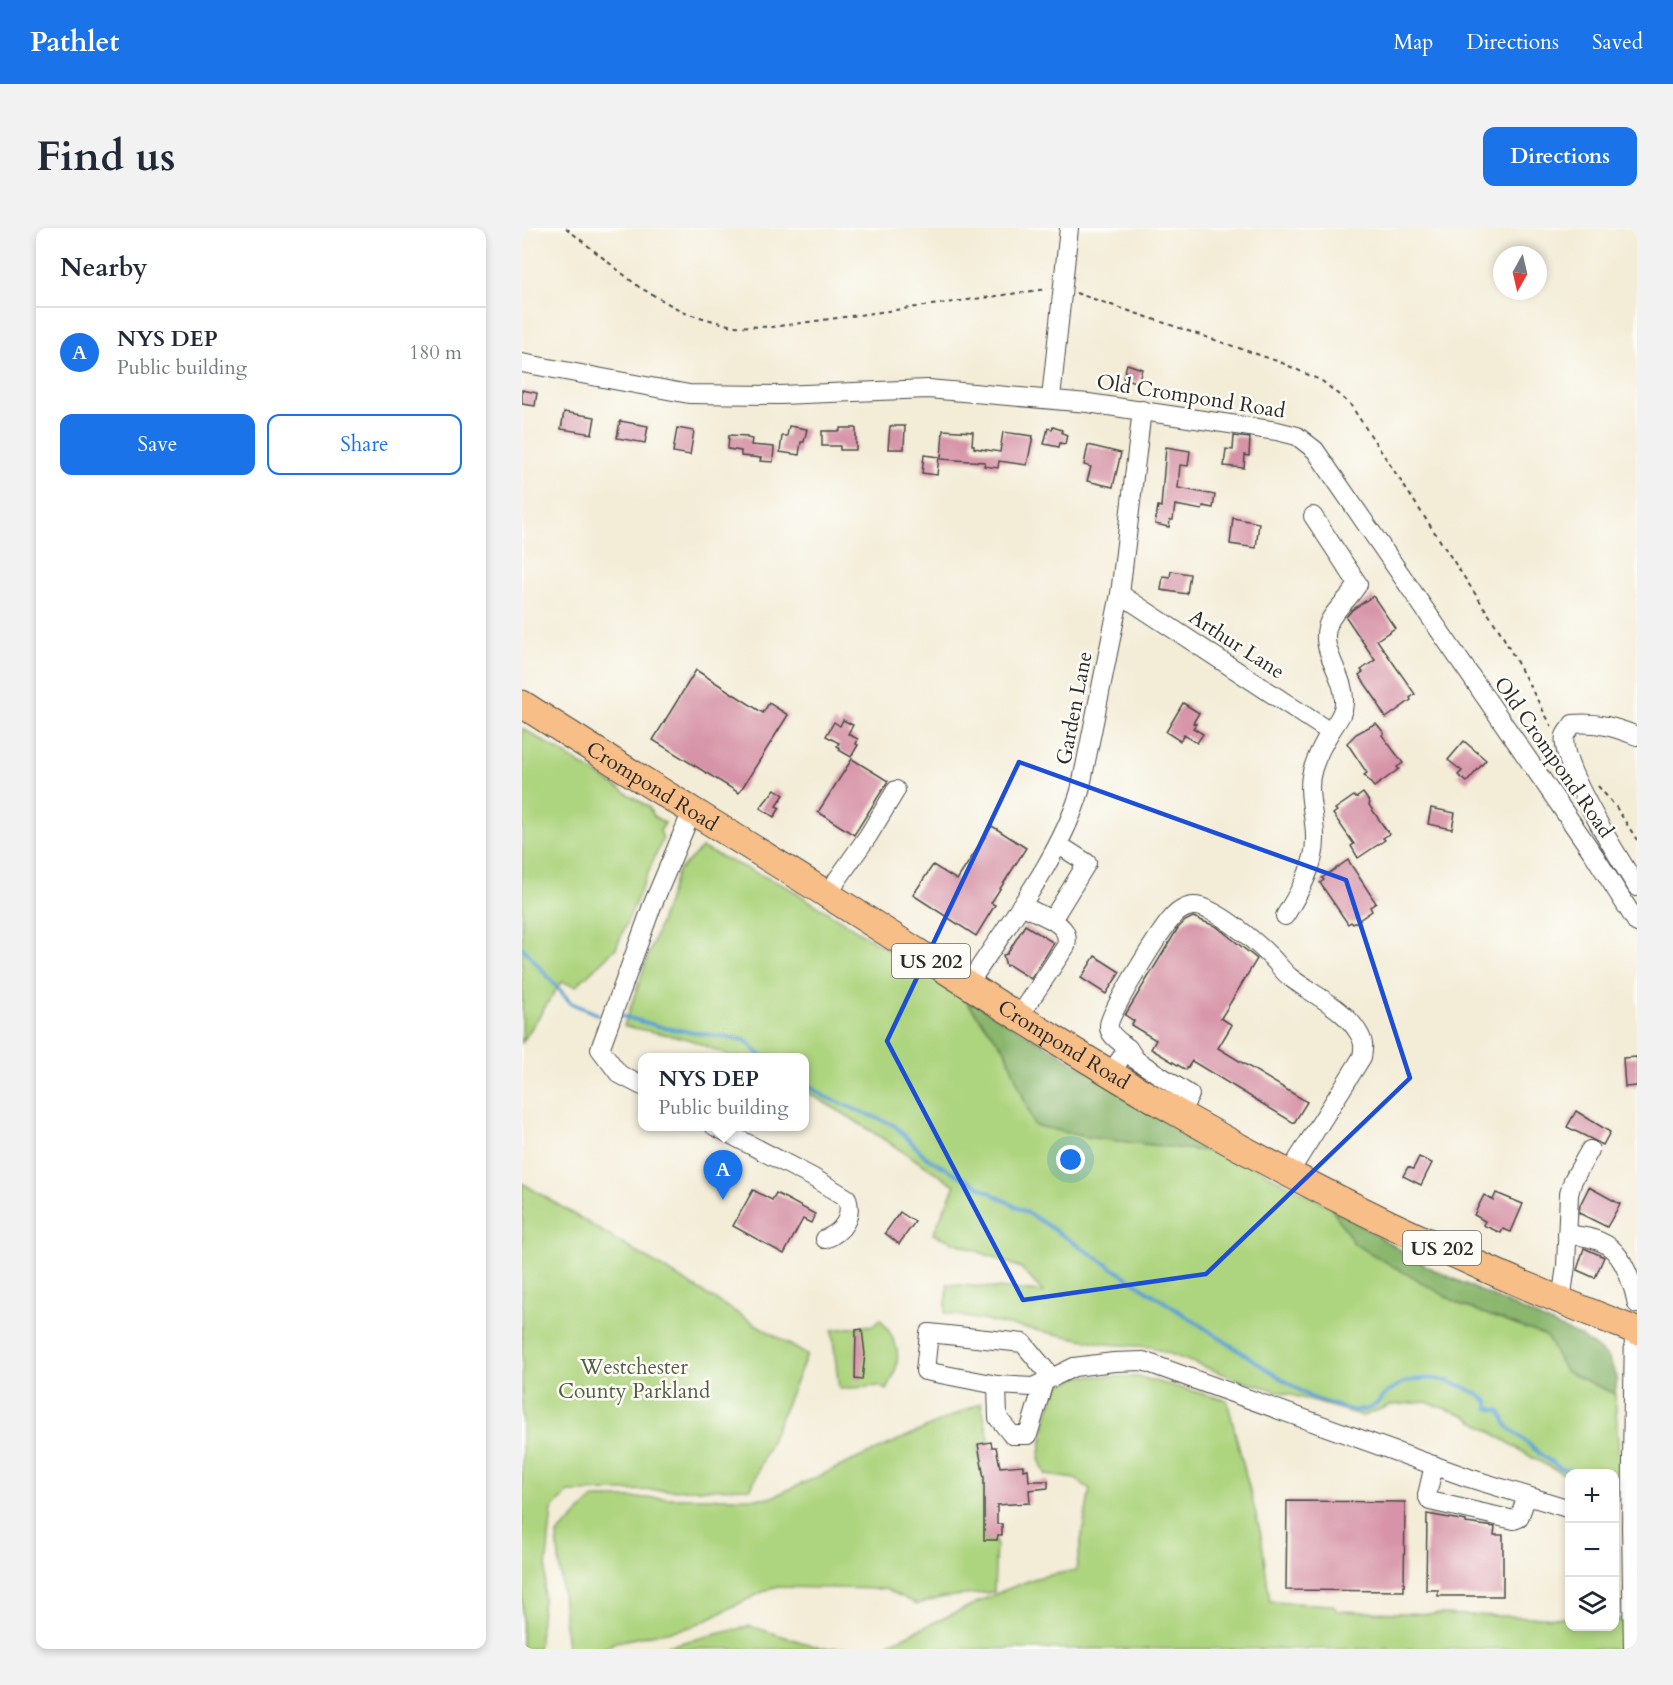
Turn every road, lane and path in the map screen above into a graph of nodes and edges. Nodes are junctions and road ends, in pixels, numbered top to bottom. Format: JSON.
{"nodes":[{"id":1,"x":566,"y":228,"type":"edge"},
{"id":2,"x":1070,"y":228,"type":"edge"},
{"id":3,"x":1063,"y":291,"type":"junction"},
{"id":4,"x":522,"y":363,"type":"edge"},
{"id":5,"x":1051,"y":398,"type":"junction"},
{"id":6,"x":1142,"y":410,"type":"junction"},
{"id":7,"x":1313,"y":516,"type":"dead end"},
{"id":8,"x":1120,"y":594,"type":"junction"},
{"id":9,"x":522,"y":704,"type":"edge"},
{"id":10,"x":1330,"y":732,"type":"junction"},
{"id":11,"x":1637,"y":736,"type":"edge"},
{"id":12,"x":1565,"y":748,"type":"junction"},
{"id":13,"x":1595,"y":782,"type":"dead end"},
{"id":14,"x":896,"y":790,"type":"dead end"},
{"id":15,"x":692,"y":811,"type":"junction"},
{"id":16,"x":1637,"y":840,"type":"edge"},
{"id":17,"x":1059,"y":845,"type":"junction"},
{"id":18,"x":1637,"y":887,"type":"edge"},
{"id":19,"x":830,"y":896,"type":"junction"},
{"id":20,"x":1021,"y":904,"type":"junction"},
{"id":21,"x":1285,"y":916,"type":"dead end"},
{"id":22,"x":1052,"y":920,"type":"junction"},
{"id":23,"x":1637,"y":923,"type":"edge"},
{"id":24,"x":968,"y":985,"type":"junction"},
{"id":25,"x":1019,"y":1017,"type":"junction"},
{"id":26,"x":1128,"y":1048,"type":"junction"},
{"id":27,"x":1110,"y":1074,"type":"junction"},
{"id":28,"x":638,"y":1084,"type":"edge"},
{"id":29,"x":1179,"y":1114,"type":"junction"},
{"id":30,"x":724,"y":1131,"type":"edge"},
{"id":31,"x":1590,"y":1150,"type":"dead end"},
{"id":32,"x":1289,"y":1173,"type":"junction"},
{"id":33,"x":1567,"y":1234,"type":"junction"},
{"id":34,"x":825,"y":1239,"type":"dead end"},
{"id":35,"x":1561,"y":1301,"type":"junction"},
{"id":36,"x":1636,"y":1322,"type":"edge"},
{"id":37,"x":1048,"y":1380,"type":"junction"},
{"id":38,"x":997,"y":1385,"type":"junction"},
{"id":39,"x":1434,"y":1465,"type":"junction"},
{"id":40,"x":1527,"y":1496,"type":"junction"},
{"id":41,"x":1565,"y":1508,"type":"edge"},
{"id":42,"x":1623,"y":1519,"type":"edge"},
{"id":43,"x":1633,"y":1649,"type":"edge"}],
"edges":[{"from":1,"to":3,"type":"path"},
{"from":2,"to":3,"type":"street"},
{"from":3,"to":5,"type":"street"},
{"from":3,"to":12,"type":"path"},
{"from":4,"to":5,"type":"street","name":"Old Crompond Road"},
{"from":5,"to":6,"type":"street","name":"Old Crompond Road"},
{"from":6,"to":8,"type":"street","name":"Garden Lane"},
{"from":6,"to":23,"type":"street","name":"Old Crompond Road"},
{"from":7,"to":10,"type":"street"},
{"from":8,"to":10,"type":"street","name":"Arthur Lane"},
{"from":8,"to":17,"type":"street","name":"Garden Lane"},
{"from":9,"to":15,"type":"highway","name":"Crompond Road","number":"US 202"},
{"from":10,"to":21,"type":"street"},
{"from":11,"to":12,"type":"street"},
{"from":12,"to":18,"type":"street"},
{"from":13,"to":16,"type":"path"},
{"from":14,"to":19,"type":"street"},
{"from":15,"to":19,"type":"highway","name":"Crompond Road","number":"US 202"},
{"from":15,"to":28,"type":"street"},
{"from":17,"to":20,"type":"street","name":"Garden Lane"},
{"from":17,"to":22,"type":"street"},
{"from":19,"to":24,"type":"highway","name":"Crompond Road","number":"US 202"},
{"from":20,"to":22,"type":"street"},
{"from":20,"to":24,"type":"street","name":"Garden Lane"},
{"from":22,"to":25,"type":"street"},
{"from":24,"to":25,"type":"highway","name":"Crompond Road","number":"US 202"},
{"from":25,"to":27,"type":"highway","name":"Crompond Road","number":"US 202"},
{"from":26,"to":27,"type":"street"},
{"from":26,"to":29,"type":"street"},
{"from":26,"to":32,"type":"street"},
{"from":27,"to":29,"type":"highway","name":"Crompond Road","number":"US 202"},
{"from":29,"to":32,"type":"highway","name":"Crompond Road","number":"US 202"},
{"from":30,"to":34,"type":"street"},
{"from":31,"to":33,"type":"street"},
{"from":32,"to":35,"type":"highway","name":"Crompond Road","number":"US 202"},
{"from":33,"to":35,"type":"street"},
{"from":33,"to":36,"type":"street"},
{"from":35,"to":36,"type":"highway","name":"Crompond Road","number":"US 202"},
{"from":36,"to":42,"type":"street"},
{"from":37,"to":38,"type":"street"},
{"from":37,"to":38,"type":"street"},
{"from":37,"to":38,"type":"street"},
{"from":37,"to":39,"type":"street"},
{"from":39,"to":40,"type":"street"},
{"from":39,"to":40,"type":"street"},
{"from":40,"to":41,"type":"street"},
{"from":42,"to":43,"type":"street"}]}
